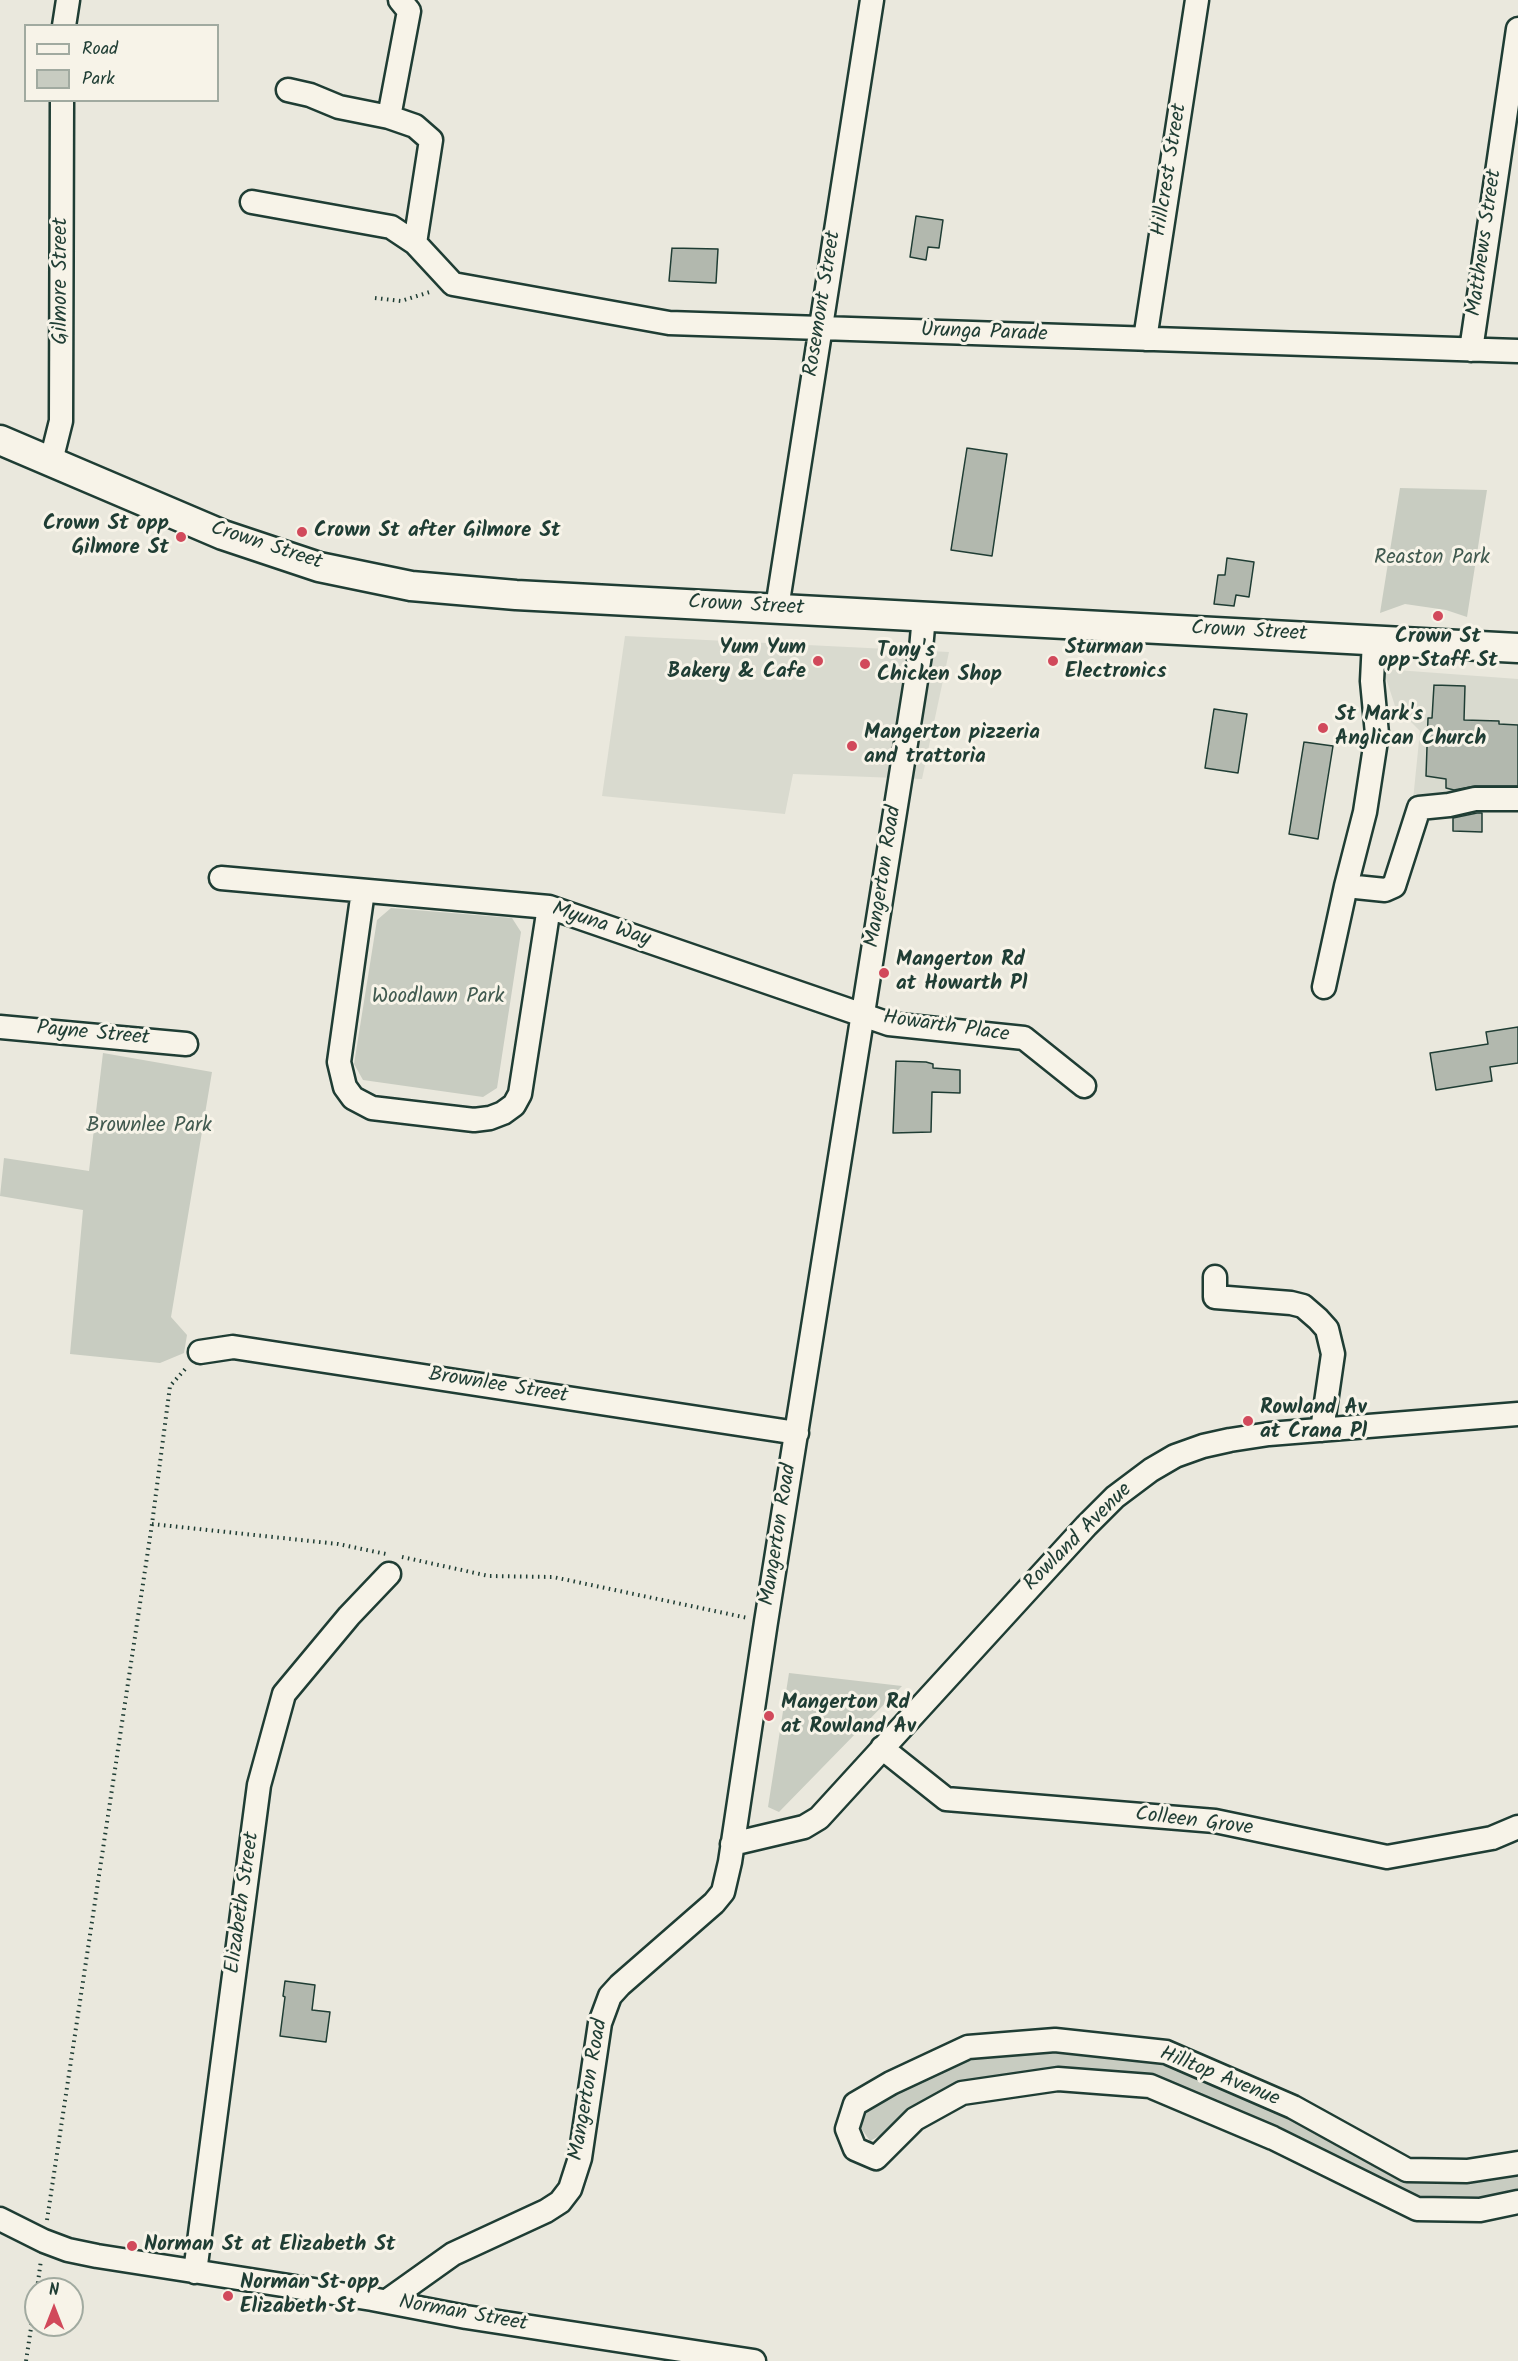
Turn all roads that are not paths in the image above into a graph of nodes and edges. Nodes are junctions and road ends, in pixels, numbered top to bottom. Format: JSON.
{"nodes":[{"id":1,"x":68,"y":0,"type":"edge"},
{"id":2,"x":400,"y":0,"type":"edge"},
{"id":3,"x":872,"y":0,"type":"edge"},
{"id":4,"x":1197,"y":0,"type":"edge"},
{"id":5,"x":64,"y":24,"type":"edge"},
{"id":6,"x":1518,"y":30,"type":"edge"},
{"id":7,"x":288,"y":90,"type":"dead end"},
{"id":8,"x":62,"y":102,"type":"edge"},
{"id":9,"x":389,"y":117,"type":"junction"},
{"id":10,"x":252,"y":202,"type":"dead end"},
{"id":11,"x":415,"y":243,"type":"junction"},
{"id":12,"x":821,"y":329,"type":"junction"},
{"id":13,"x":1145,"y":339,"type":"junction"},
{"id":14,"x":1471,"y":350,"type":"junction"},
{"id":15,"x":1518,"y":351,"type":"edge"},
{"id":16,"x":0,"y":440,"type":"edge"},
{"id":17,"x":51,"y":461,"type":"junction"},
{"id":18,"x":777,"y":608,"type":"junction"},
{"id":19,"x":924,"y":616,"type":"junction"},
{"id":20,"x":1374,"y":640,"type":"junction"},
{"id":21,"x":1518,"y":648,"type":"edge"},
{"id":22,"x":1518,"y":799,"type":"edge"},
{"id":23,"x":221,"y":878,"type":"dead end"},
{"id":24,"x":1346,"y":886,"type":"junction"},
{"id":25,"x":363,"y":891,"type":"junction"},
{"id":26,"x":549,"y":907,"type":"junction"},
{"id":27,"x":1324,"y":987,"type":"dead end"},
{"id":28,"x":863,"y":1015,"type":"junction"},
{"id":29,"x":0,"y":1027,"type":"edge"},
{"id":30,"x":186,"y":1044,"type":"dead end"},
{"id":31,"x":1084,"y":1086,"type":"dead end"},
{"id":32,"x":1215,"y":1277,"type":"dead end"},
{"id":33,"x":200,"y":1352,"type":"road end"},
{"id":34,"x":1518,"y":1414,"type":"edge"},
{"id":35,"x":1322,"y":1430,"type":"junction"},
{"id":36,"x":796,"y":1433,"type":"junction"},
{"id":37,"x":389,"y":1574,"type":"dead end"},
{"id":38,"x":882,"y":1748,"type":"junction"},
{"id":39,"x":1518,"y":1827,"type":"edge"},
{"id":40,"x":732,"y":1844,"type":"junction"},
{"id":41,"x":1518,"y":2163,"type":"edge"},
{"id":42,"x":1518,"y":2202,"type":"edge"},
{"id":43,"x":0,"y":2219,"type":"edge"},
{"id":44,"x":195,"y":2271,"type":"junction"},
{"id":45,"x":387,"y":2301,"type":"junction"},
{"id":46,"x":754,"y":2361,"type":"edge"}],
"edges":[{"from":1,"to":5,"type":"street"},
{"from":2,"to":9,"type":"street"},
{"from":3,"to":12,"type":"street","name":"Rosemont Street"},
{"from":4,"to":13,"type":"street","name":"Hillcrest Street"},
{"from":6,"to":14,"type":"street","name":"Matthews Street"},
{"from":7,"to":9,"type":"street"},
{"from":8,"to":17,"type":"street","name":"Gilmore Street"},
{"from":9,"to":11,"type":"street"},
{"from":10,"to":11,"type":"street"},
{"from":11,"to":12,"type":"street","name":"Urunga Parade"},
{"from":12,"to":13,"type":"street","name":"Urunga Parade"},
{"from":12,"to":18,"type":"street","name":"Rosemont Street"},
{"from":13,"to":14,"type":"street","name":"Urunga Parade"},
{"from":14,"to":15,"type":"street","name":"Urunga Parade"},
{"from":16,"to":17,"type":"main road","name":"Crown Street"},
{"from":17,"to":18,"type":"main road","name":"Crown Street"},
{"from":18,"to":19,"type":"main road","name":"Crown Street"},
{"from":19,"to":20,"type":"main road","name":"Crown Street"},
{"from":19,"to":28,"type":"street","name":"Mangerton Road"},
{"from":20,"to":21,"type":"main road","name":"Crown Street"},
{"from":20,"to":24,"type":"street"},
{"from":22,"to":24,"type":"street"},
{"from":23,"to":25,"type":"street","name":"Myuna Way"},
{"from":24,"to":27,"type":"street"},
{"from":25,"to":26,"type":"street","name":"Myuna Way"},
{"from":25,"to":26,"type":"street"},
{"from":26,"to":28,"type":"street","name":"Myuna Way"},
{"from":28,"to":31,"type":"street","name":"Howarth Place"},
{"from":28,"to":36,"type":"street","name":"Mangerton Road"},
{"from":29,"to":30,"type":"street","name":"Payne Street"},
{"from":32,"to":35,"type":"street"},
{"from":33,"to":36,"type":"street","name":"Brownlee Street"},
{"from":34,"to":35,"type":"street","name":"Rowland Avenue"},
{"from":35,"to":38,"type":"street","name":"Rowland Avenue"},
{"from":36,"to":40,"type":"street","name":"Mangerton Road"},
{"from":37,"to":44,"type":"street","name":"Elizabeth Street"},
{"from":38,"to":39,"type":"street","name":"Colleen Grove"},
{"from":38,"to":40,"type":"street","name":"Rowland Avenue"},
{"from":40,"to":45,"type":"street","name":"Mangerton Road"},
{"from":41,"to":42,"type":"street","name":"Hilltop Avenue"},
{"from":43,"to":44,"type":"street","name":"Norman Street"},
{"from":44,"to":45,"type":"street","name":"Norman Street"},
{"from":45,"to":46,"type":"street","name":"Norman Street"}]}
